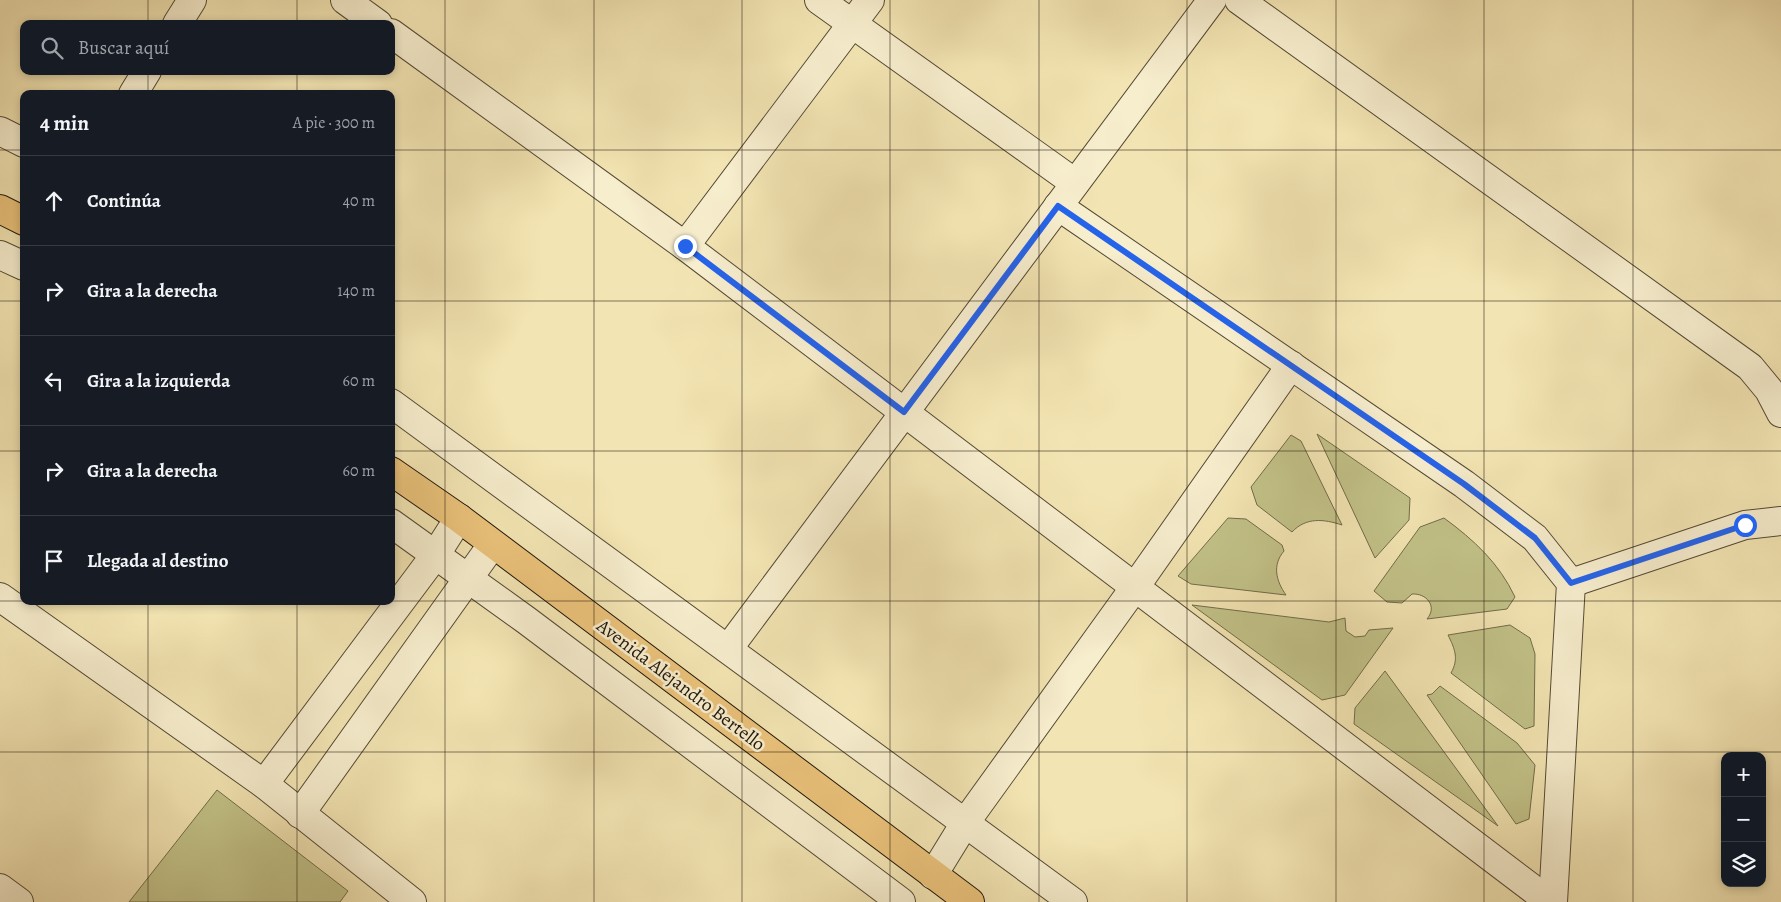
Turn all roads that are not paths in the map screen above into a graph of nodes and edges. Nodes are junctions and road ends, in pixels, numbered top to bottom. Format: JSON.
{"nodes":[{"id":1,"x":192,"y":0,"type":"edge"},
{"id":2,"x":345,"y":0,"type":"edge"},
{"id":3,"x":818,"y":0,"type":"edge"},
{"id":4,"x":870,"y":0,"type":"edge"},
{"id":5,"x":1212,"y":0,"type":"edge"},
{"id":6,"x":1238,"y":0,"type":"edge"},
{"id":7,"x":180,"y":20,"type":"edge"},
{"id":8,"x":372,"y":20,"type":"edge"},
{"id":9,"x":851,"y":24,"type":"junction"},
{"id":10,"x":395,"y":37,"type":"edge"},
{"id":11,"x":145,"y":75,"type":"edge"},
{"id":12,"x":135,"y":90,"type":"edge"},
{"id":13,"x":0,"y":131,"type":"edge"},
{"id":14,"x":20,"y":141,"type":"edge"},
{"id":15,"x":1075,"y":184,"type":"junction"},
{"id":16,"x":1058,"y":206,"type":"junction"},
{"id":17,"x":0,"y":209,"type":"edge"},
{"id":18,"x":20,"y":219,"type":"edge"},
{"id":19,"x":685,"y":246,"type":"junction"},
{"id":20,"x":0,"y":255,"type":"edge"},
{"id":21,"x":20,"y":264,"type":"edge"},
{"id":22,"x":1291,"y":365,"type":"junction"},
{"id":23,"x":395,"y":406,"type":"edge"},
{"id":24,"x":904,"y":412,"type":"junction"},
{"id":25,"x":1781,"y":413,"type":"edge"},
{"id":26,"x":395,"y":474,"type":"edge"},
{"id":27,"x":459,"y":518,"type":"junction"},
{"id":28,"x":1781,"y":521,"type":"edge"},
{"id":29,"x":395,"y":526,"type":"edge"},
{"id":30,"x":492,"y":545,"type":"junction"},
{"id":31,"x":436,"y":554,"type":"junction"},
{"id":32,"x":470,"y":580,"type":"junction"},
{"id":33,"x":1571,"y":583,"type":"junction"},
{"id":34,"x":1135,"y":587,"type":"junction"},
{"id":35,"x":0,"y":597,"type":"edge"},
{"id":36,"x":728,"y":649,"type":"junction"},
{"id":37,"x":264,"y":784,"type":"junction"},
{"id":38,"x":300,"y":814,"type":"junction"},
{"id":39,"x":966,"y":824,"type":"junction"},
{"id":40,"x":933,"y":875,"type":"junction"},
{"id":41,"x":0,"y":888,"type":"edge"},
{"id":42,"x":383,"y":894,"type":"edge"},
{"id":43,"x":19,"y":902,"type":"edge"},
{"id":44,"x":412,"y":902,"type":"edge"},
{"id":45,"x":901,"y":902,"type":"edge"},
{"id":46,"x":969,"y":902,"type":"edge"},
{"id":47,"x":1073,"y":902,"type":"edge"},
{"id":48,"x":1552,"y":902,"type":"edge"}],
"edges":[{"from":1,"to":7,"type":"street"},
{"from":2,"to":8,"type":"street"},
{"from":3,"to":9,"type":"street"},
{"from":4,"to":9,"type":"street"},
{"from":5,"to":15,"type":"street"},
{"from":6,"to":25,"type":"street"},
{"from":9,"to":15,"type":"street"},
{"from":9,"to":19,"type":"street"},
{"from":10,"to":19,"type":"street"},
{"from":11,"to":12,"type":"street"},
{"from":13,"to":14,"type":"street"},
{"from":15,"to":16,"type":"street"},
{"from":16,"to":22,"type":"street"},
{"from":16,"to":24,"type":"street"},
{"from":17,"to":18,"type":"main road"},
{"from":19,"to":24,"type":"street"},
{"from":20,"to":21,"type":"street"},
{"from":22,"to":33,"type":"street"},
{"from":22,"to":34,"type":"street"},
{"from":23,"to":36,"type":"street"},
{"from":24,"to":34,"type":"street"},
{"from":24,"to":36,"type":"street"},
{"from":26,"to":27,"type":"main road","name":"Avenida Alejandro Bertello"},
{"from":27,"to":30,"type":"main road","name":"Avenida Alejandro Bertello"},
{"from":27,"to":31,"type":"street"},
{"from":28,"to":33,"type":"street"},
{"from":29,"to":31,"type":"street"},
{"from":30,"to":32,"type":"street"},
{"from":30,"to":40,"type":"main road","name":"Avenida Alejandro Bertello"},
{"from":31,"to":32,"type":"street"},
{"from":31,"to":37,"type":"street"},
{"from":32,"to":38,"type":"street"},
{"from":32,"to":45,"type":"street"},
{"from":33,"to":48,"type":"street"},
{"from":34,"to":39,"type":"street"},
{"from":34,"to":48,"type":"street"},
{"from":35,"to":37,"type":"street"},
{"from":36,"to":39,"type":"street"},
{"from":37,"to":38,"type":"street"},
{"from":38,"to":42,"type":"street"},
{"from":39,"to":40,"type":"street"},
{"from":39,"to":47,"type":"street"},
{"from":40,"to":46,"type":"main road","name":"Avenida Alejandro Bertello"},
{"from":41,"to":43,"type":"street"},
{"from":42,"to":44,"type":"street"}]}
